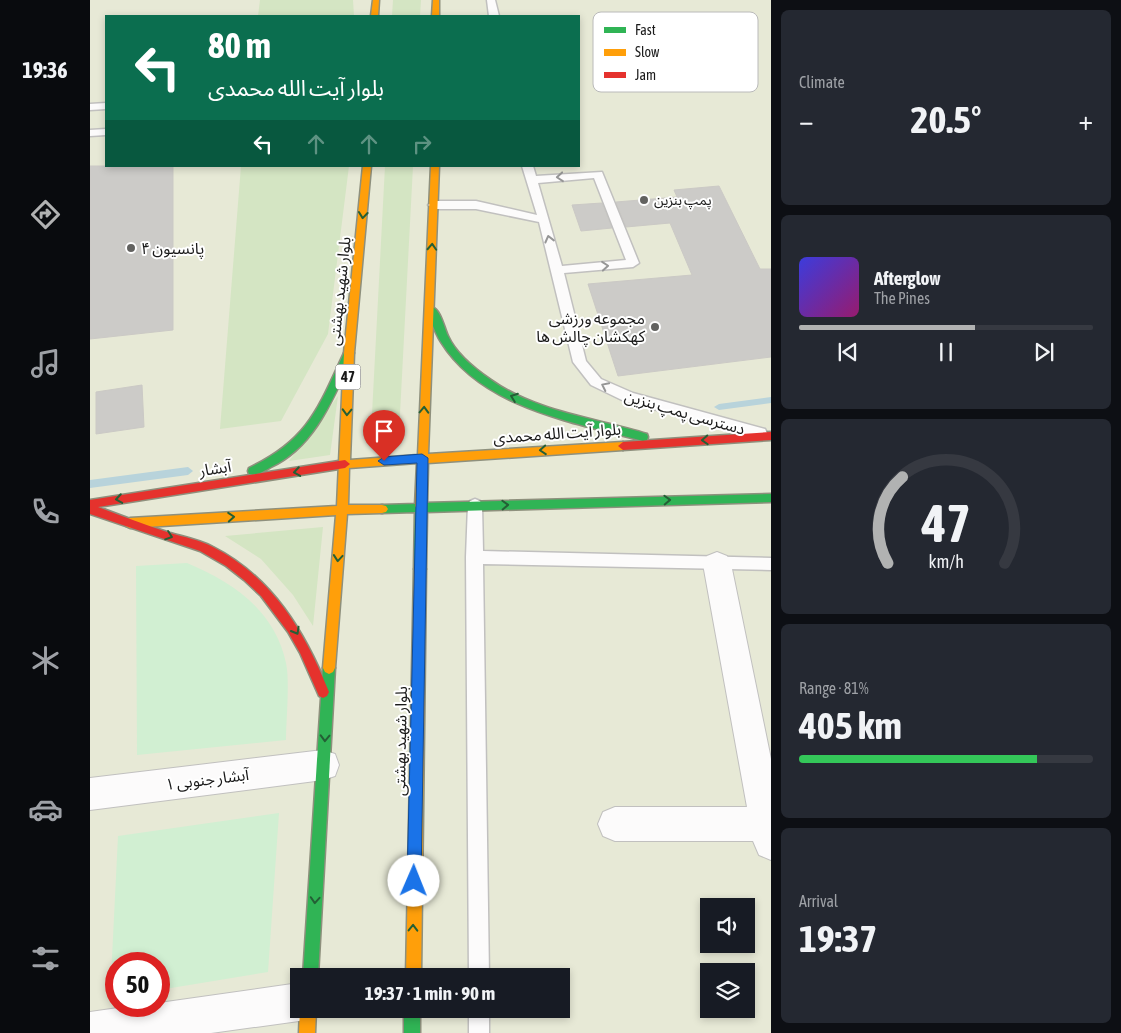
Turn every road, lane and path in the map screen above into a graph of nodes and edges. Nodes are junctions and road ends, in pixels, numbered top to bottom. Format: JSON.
{"nodes":[{"id":1,"x":376,"y":0,"type":"edge"},
{"id":2,"x":436,"y":0,"type":"edge"},
{"id":3,"x":491,"y":1,"type":"dead end"},
{"id":4,"x":376,"y":15,"type":"edge"},
{"id":5,"x":436,"y":15,"type":"edge"},
{"id":6,"x":494,"y":15,"type":"edge"},
{"id":7,"x":105,"y":106,"type":"edge"},
{"id":8,"x":90,"y":108,"type":"edge"},
{"id":9,"x":105,"y":132,"type":"edge"},
{"id":10,"x":90,"y":133,"type":"edge"},
{"id":11,"x":367,"y":167,"type":"edge"},
{"id":12,"x":435,"y":167,"type":"edge"},
{"id":13,"x":527,"y":167,"type":"edge"},
{"id":14,"x":531,"y":180,"type":"junction"},
{"id":15,"x":434,"y":205,"type":"junction"},
{"id":16,"x":544,"y":220,"type":"junction"},
{"id":17,"x":557,"y":270,"type":"junction"},
{"id":18,"x":430,"y":290,"type":"junction"},
{"id":19,"x":349,"y":352,"type":"junction"},
{"id":20,"x":770,"y":436,"type":"edge"},
{"id":21,"x":661,"y":442,"type":"junction"},
{"id":22,"x":422,"y":458,"type":"junction"},
{"id":23,"x":345,"y":464,"type":"junction"},
{"id":24,"x":225,"y":483,"type":"junction"},
{"id":25,"x":771,"y":498,"type":"edge"},
{"id":26,"x":90,"y":504,"type":"edge"},
{"id":27,"x":475,"y":505,"type":"junction"},
{"id":28,"x":421,"y":506,"type":"junction"},
{"id":29,"x":90,"y":509,"type":"edge"},
{"id":30,"x":342,"y":510,"type":"junction"},
{"id":31,"x":130,"y":523,"type":"junction"},
{"id":32,"x":474,"y":557,"type":"junction"},
{"id":33,"x":717,"y":564,"type":"junction"},
{"id":34,"x":771,"y":564,"type":"edge"},
{"id":35,"x":326,"y":703,"type":"junction"},
{"id":36,"x":324,"y":765,"type":"junction"},
{"id":37,"x":90,"y":794,"type":"edge"},
{"id":38,"x":615,"y":824,"type":"dead end"},
{"id":39,"x":770,"y":830,"type":"edge"},
{"id":40,"x":311,"y":968,"type":"edge"},
{"id":41,"x":412,"y":968,"type":"edge"},
{"id":42,"x":478,"y":968,"type":"edge"},
{"id":43,"x":290,"y":1003,"type":"edge"},
{"id":44,"x":308,"y":1018,"type":"edge"},
{"id":45,"x":412,"y":1018,"type":"edge"},
{"id":46,"x":479,"y":1018,"type":"edge"},
{"id":47,"x":90,"y":1031,"type":"edge"},
{"id":48,"x":307,"y":1033,"type":"edge"},
{"id":49,"x":412,"y":1033,"type":"edge"},
{"id":50,"x":479,"y":1033,"type":"edge"}],
"edges":[{"from":1,"to":4,"type":"main road"},
{"from":2,"to":5,"type":"main road"},
{"from":3,"to":6,"type":"lane"},
{"from":7,"to":8,"type":"lane"},
{"from":9,"to":10,"type":"lane"},
{"from":11,"to":19,"type":"main road","name":"بلوار شهید بهشتی","number":"47","one_way":true},
{"from":12,"to":15,"type":"main road","name":"بلوار شهید بهشتی"},
{"from":13,"to":14,"type":"lane","name":"دسترسی پمپ بنزین"},
{"from":14,"to":16,"type":"lane","name":"دسترسی پمپ بنزین"},
{"from":17,"to":14,"type":"lane","one_way":true},
{"from":15,"to":16,"type":"lane"},
{"from":18,"to":15,"type":"main road","name":"بلوار شهید بهشتی","one_way":true},
{"from":17,"to":16,"type":"lane","name":"دسترسی پمپ بنزین","one_way":true},
{"from":20,"to":17,"type":"lane","name":"دسترسی پمپ بنزین","one_way":true},
{"from":21,"to":18,"type":"main road","one_way":true},
{"from":22,"to":18,"type":"main road","name":"بلوار شهید بهشتی","one_way":true},
{"from":19,"to":23,"type":"main road","name":"بلوار شهید بهشتی","number":"47","one_way":true},
{"from":19,"to":24,"type":"main road"},
{"from":20,"to":21,"type":"main road","name":"بلوار آیت الله محمدی","one_way":true},
{"from":21,"to":22,"type":"main road","name":"بلوار آیت الله محمدی","one_way":true},
{"from":22,"to":23,"type":"main road","name":"بلوار آیت الله محمدی"},
{"from":22,"to":28,"type":"main road","name":"بلوار شهید بهشتی"},
{"from":23,"to":24,"type":"main road","name":"آبشار","one_way":true},
{"from":23,"to":30,"type":"main road","name":"بلوار شهید بهشتی","number":"47"},
{"from":24,"to":26,"type":"main road","name":"آبشار","one_way":true},
{"from":27,"to":25,"type":"main road","one_way":true},
{"from":27,"to":28,"type":"main road"},
{"from":27,"to":32,"type":"lane"},
{"from":28,"to":30,"type":"main road"},
{"from":41,"to":28,"type":"main road","name":"بلوار شهید بهشتی","one_way":true},
{"from":29,"to":31,"type":"main road"},
{"from":31,"to":30,"type":"main road","one_way":true},
{"from":30,"to":35,"type":"main road","name":"بلوار شهید بهشتی","one_way":true},
{"from":31,"to":35,"type":"main road","one_way":true},
{"from":32,"to":33,"type":"lane"},
{"from":32,"to":42,"type":"lane"},
{"from":33,"to":34,"type":"lane"},
{"from":33,"to":39,"type":"street"},
{"from":35,"to":36,"type":"main road","name":"بلوار شهید بهشتی","one_way":true},
{"from":36,"to":37,"type":"street","name":"آبشار جنوبی ۱"},
{"from":36,"to":40,"type":"main road","name":"بلوار شهید بهشتی","one_way":true},
{"from":38,"to":39,"type":"street"},
{"from":43,"to":47,"type":"street"},
{"from":44,"to":48,"type":"main road"},
{"from":45,"to":49,"type":"main road"},
{"from":46,"to":50,"type":"lane"}]}
